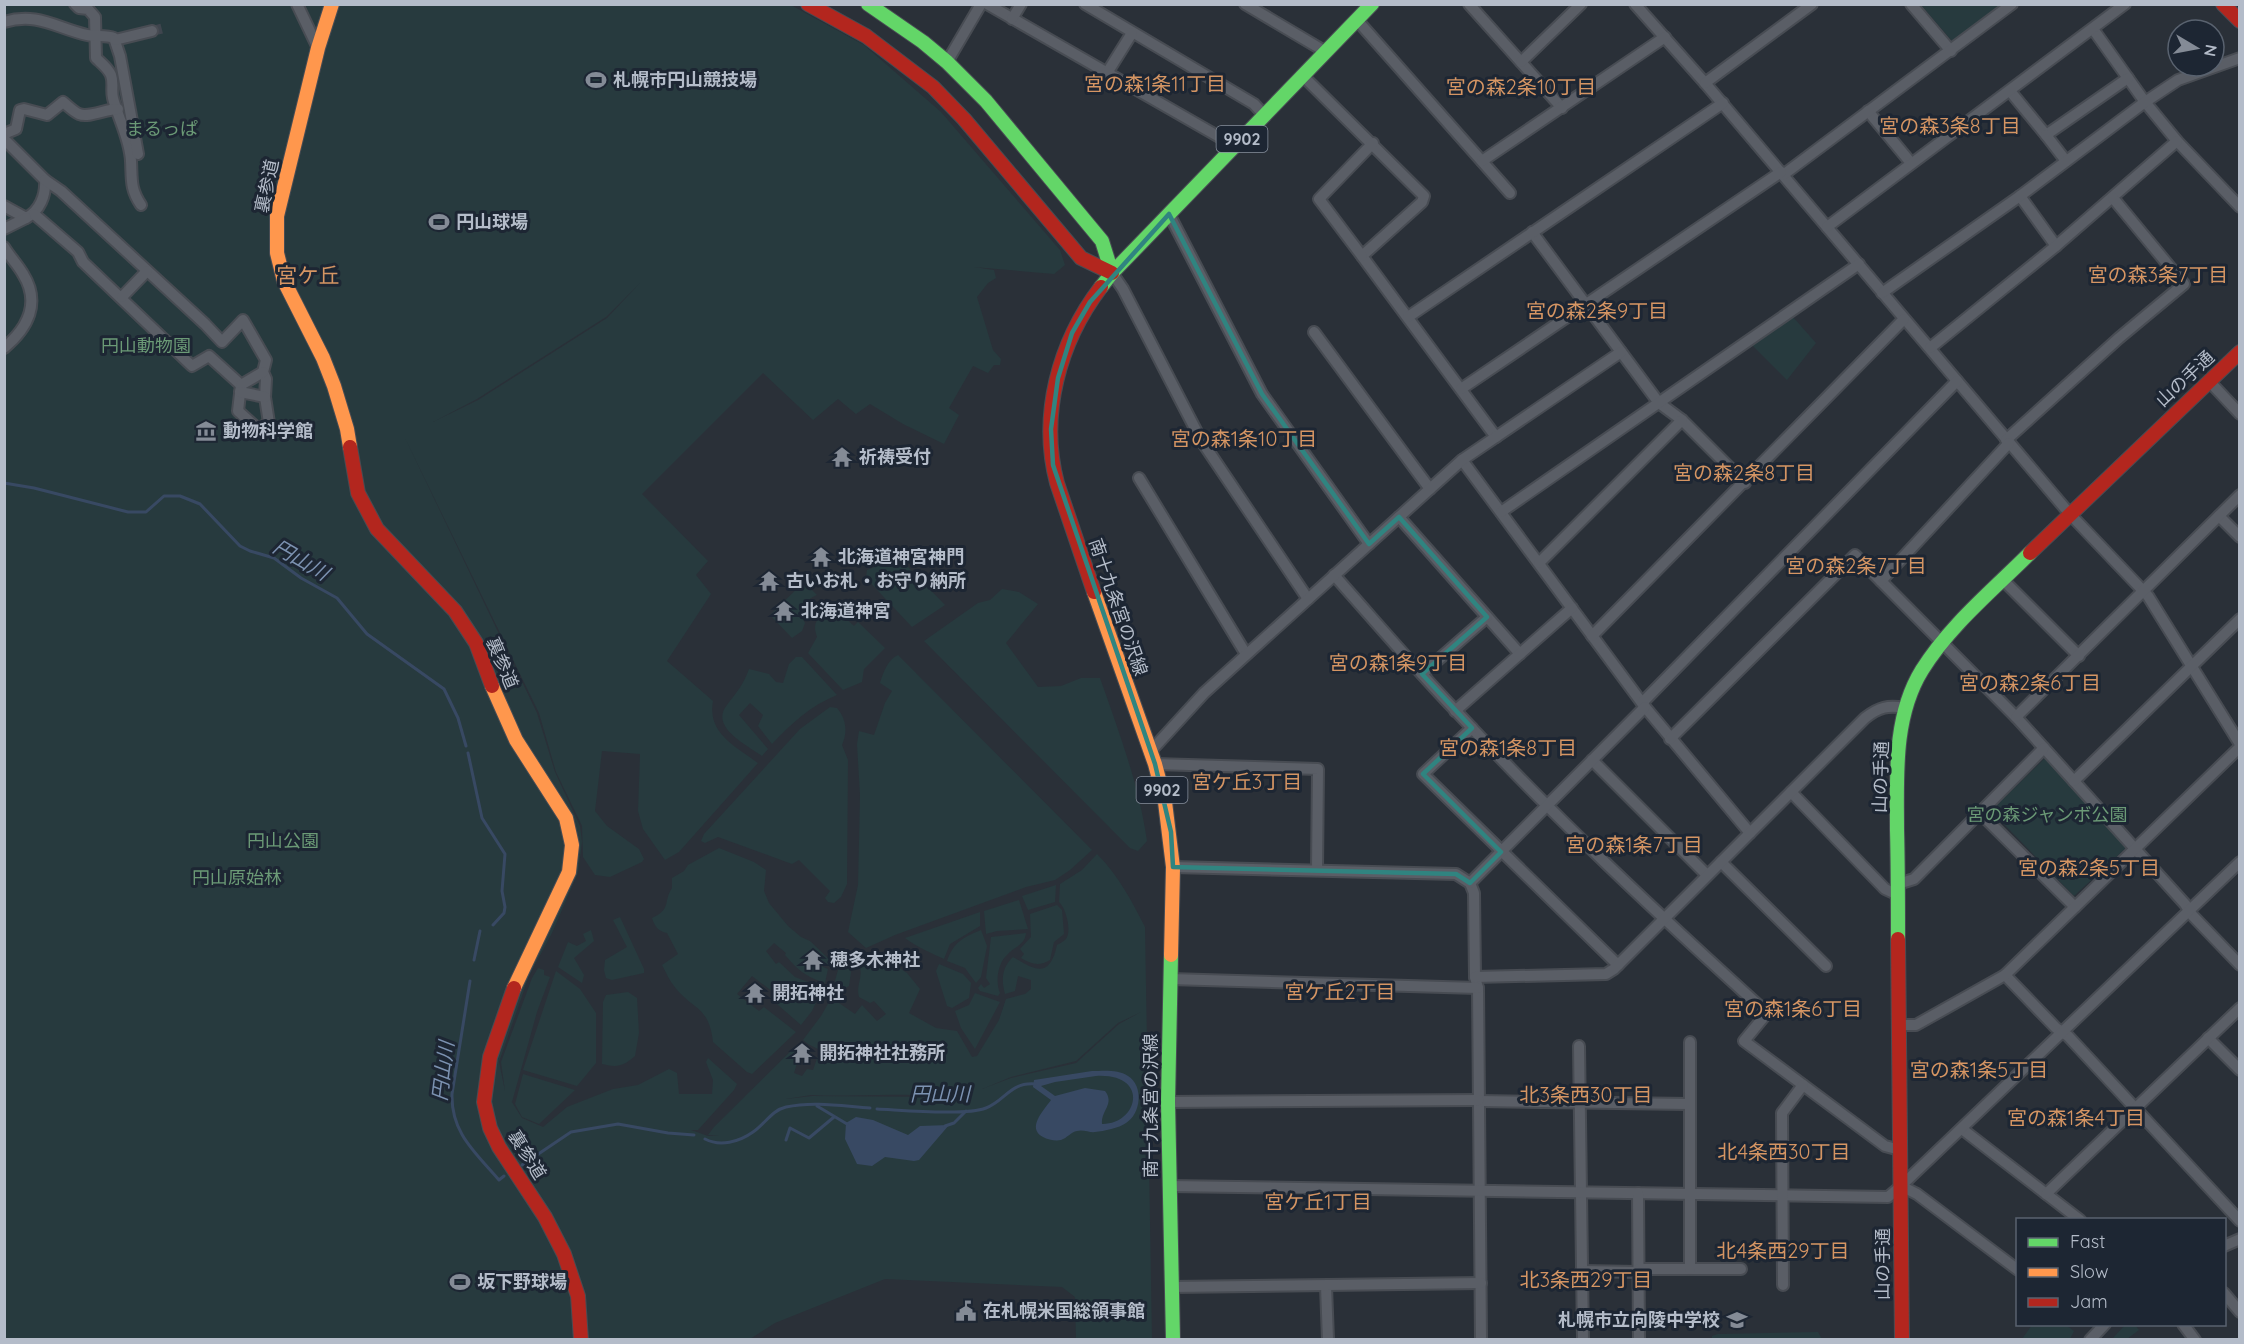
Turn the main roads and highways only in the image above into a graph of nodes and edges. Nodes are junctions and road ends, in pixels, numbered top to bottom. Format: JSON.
{"nodes":[{"id":1,"x":332,"y":4,"type":"edge"},
{"id":2,"x":808,"y":4,"type":"edge"},
{"id":3,"x":868,"y":4,"type":"edge"},
{"id":4,"x":1372,"y":4,"type":"edge"},
{"id":5,"x":2223,"y":4,"type":"edge"},
{"id":6,"x":2240,"y":21,"type":"edge"},
{"id":7,"x":1112,"y":273,"type":"junction"},
{"id":8,"x":2240,"y":352,"type":"edge"},
{"id":9,"x":580,"y":1340,"type":"edge"},
{"id":10,"x":1173,"y":1340,"type":"edge"},
{"id":11,"x":1902,"y":1340,"type":"edge"}],
"edges":[{"from":1,"to":9,"type":"main road","name":"裏参道"},
{"from":2,"to":7,"type":"main road"},
{"from":3,"to":7,"type":"main road"},
{"from":4,"to":7,"type":"main road","name":"南十九条宮の沢線","number":"9902"},
{"from":5,"to":6,"type":"main road"},
{"from":7,"to":10,"type":"main road","name":"南十九条宮の沢線","number":"9902"},
{"from":8,"to":11,"type":"main road","name":"山の手通"}]}
